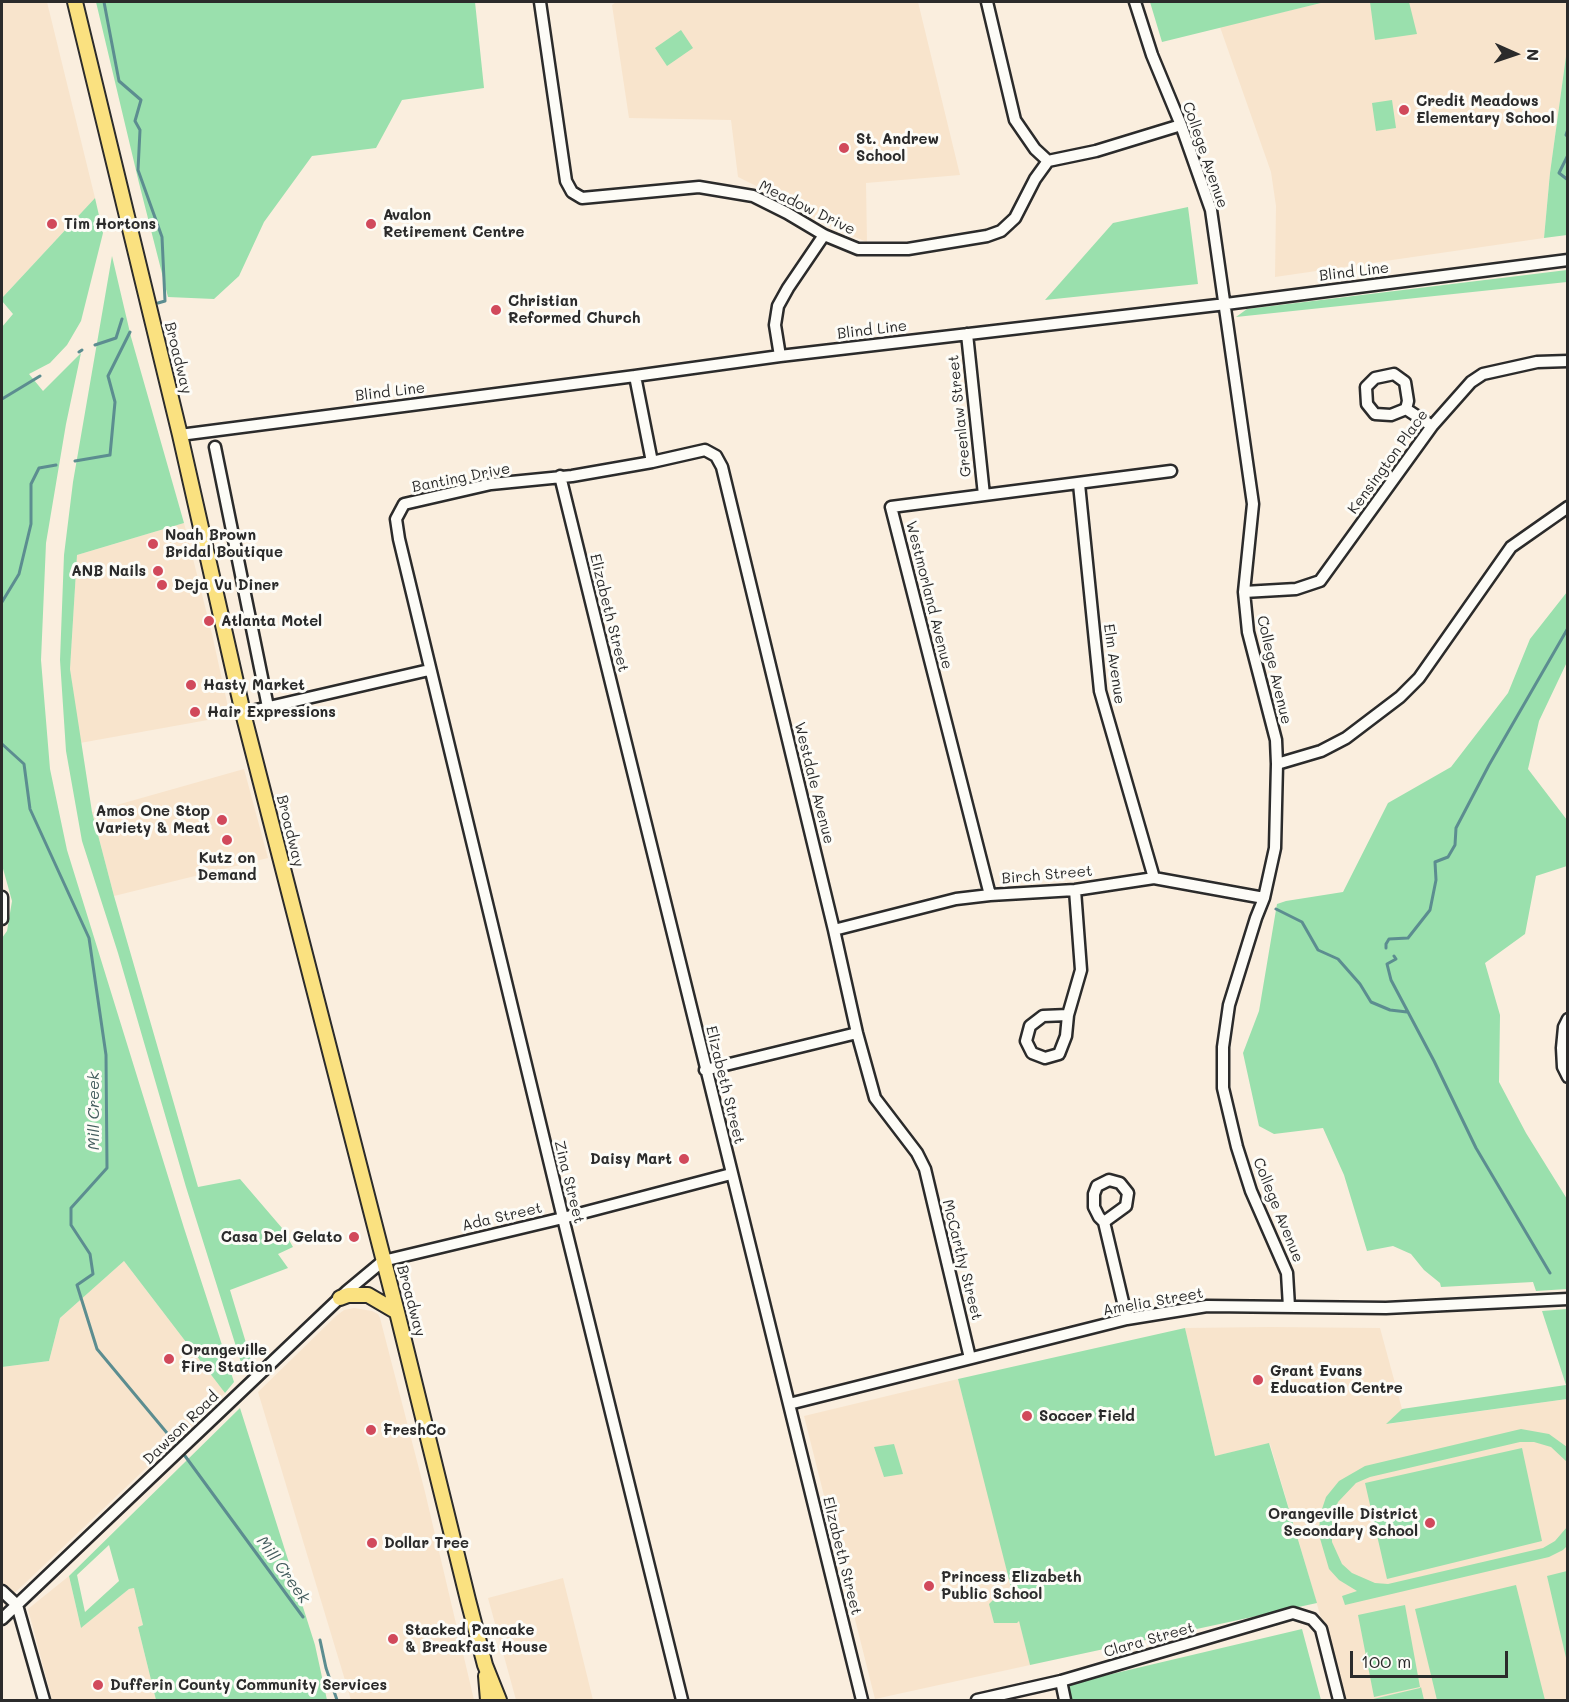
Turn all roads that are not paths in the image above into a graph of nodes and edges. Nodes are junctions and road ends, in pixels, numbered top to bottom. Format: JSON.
{"nodes":[{"id":1,"x":75,"y":2,"type":"edge"},
{"id":2,"x":540,"y":2,"type":"edge"},
{"id":3,"x":987,"y":2,"type":"edge"},
{"id":4,"x":1135,"y":2,"type":"edge"},
{"id":5,"x":1180,"y":125,"type":"junction"},
{"id":6,"x":1048,"y":161,"type":"junction"},
{"id":7,"x":824,"y":235,"type":"junction"},
{"id":8,"x":1568,"y":260,"type":"edge"},
{"id":9,"x":1226,"y":304,"type":"junction"},
{"id":10,"x":967,"y":334,"type":"junction"},
{"id":11,"x":780,"y":356,"type":"junction"},
{"id":12,"x":1568,"y":361,"type":"edge"},
{"id":13,"x":635,"y":376,"type":"junction"},
{"id":14,"x":1406,"y":409,"type":"junction"},
{"id":15,"x":1432,"y":426,"type":"junction"},
{"id":16,"x":180,"y":435,"type":"junction"},
{"id":17,"x":215,"y":447,"type":"dead end"},
{"id":18,"x":652,"y":462,"type":"junction"},
{"id":19,"x":1171,"y":471,"type":"dead end"},
{"id":20,"x":560,"y":476,"type":"junction"},
{"id":21,"x":1079,"y":484,"type":"junction"},
{"id":22,"x":984,"y":495,"type":"junction"},
{"id":23,"x":1568,"y":507,"type":"edge"},
{"id":24,"x":1244,"y":592,"type":"junction"},
{"id":25,"x":429,"y":670,"type":"junction"},
{"id":26,"x":268,"y":707,"type":"junction"},
{"id":27,"x":243,"y":713,"type":"junction"},
{"id":28,"x":1277,"y":764,"type":"junction"},
{"id":29,"x":1154,"y":878,"type":"junction"},
{"id":30,"x":1075,"y":890,"type":"junction"},
{"id":31,"x":990,"y":895,"type":"junction"},
{"id":32,"x":2,"y":897,"type":"edge"},
{"id":33,"x":1264,"y":898,"type":"junction"},
{"id":34,"x":2,"y":919,"type":"edge"},
{"id":35,"x":834,"y":930,"type":"junction"},
{"id":36,"x":1068,"y":1015,"type":"junction"},
{"id":37,"x":1568,"y":1019,"type":"edge"},
{"id":38,"x":857,"y":1033,"type":"junction"},
{"id":39,"x":705,"y":1070,"type":"junction"},
{"id":40,"x":1568,"y":1077,"type":"edge"},
{"id":41,"x":925,"y":1169,"type":"joint"},
{"id":42,"x":731,"y":1174,"type":"junction"},
{"id":43,"x":563,"y":1218,"type":"junction"},
{"id":44,"x":1104,"y":1222,"type":"dead end"},
{"id":45,"x":383,"y":1261,"type":"junction"},
{"id":46,"x":340,"y":1298,"type":"junction"},
{"id":47,"x":1568,"y":1299,"type":"edge"},
{"id":48,"x":1289,"y":1307,"type":"junction"},
{"id":49,"x":397,"y":1312,"type":"junction"},
{"id":50,"x":1127,"y":1319,"type":"junction"},
{"id":51,"x":970,"y":1358,"type":"junction"},
{"id":52,"x":789,"y":1404,"type":"junction"},
{"id":53,"x":2,"y":1591,"type":"edge"},
{"id":54,"x":17,"y":1605,"type":"junction"},
{"id":55,"x":2,"y":1619,"type":"edge"},
{"id":56,"x":485,"y":1665,"type":"junction"},
{"id":57,"x":1061,"y":1681,"type":"junction"},
{"id":58,"x":44,"y":1701,"type":"edge"},
{"id":59,"x":488,"y":1701,"type":"edge"},
{"id":60,"x":499,"y":1701,"type":"edge"},
{"id":61,"x":682,"y":1701,"type":"edge"},
{"id":62,"x":861,"y":1701,"type":"edge"},
{"id":63,"x":977,"y":1701,"type":"edge"},
{"id":64,"x":1065,"y":1701,"type":"edge"},
{"id":65,"x":1339,"y":1701,"type":"edge"}],
"edges":[{"from":1,"to":16,"type":"main road","name":"Broadway"},
{"from":2,"to":7,"type":"street","name":"Meadow Drive"},
{"from":3,"to":6,"type":"street"},
{"from":4,"to":5,"type":"street","name":"College Avenue"},
{"from":5,"to":6,"type":"street"},
{"from":5,"to":9,"type":"street","name":"College Avenue"},
{"from":6,"to":7,"type":"street","name":"Meadow Drive"},
{"from":7,"to":11,"type":"street"},
{"from":8,"to":9,"type":"street","name":"Blind Line"},
{"from":9,"to":10,"type":"street","name":"Blind Line"},
{"from":9,"to":24,"type":"street","name":"College Avenue"},
{"from":10,"to":11,"type":"street","name":"Blind Line"},
{"from":10,"to":22,"type":"street","name":"Greenlaw Street"},
{"from":11,"to":13,"type":"street","name":"Blind Line"},
{"from":12,"to":15,"type":"street","name":"Kensington Place"},
{"from":13,"to":16,"type":"street","name":"Blind Line"},
{"from":13,"to":18,"type":"street"},
{"from":14,"to":14,"type":"street"},
{"from":14,"to":15,"type":"street"},
{"from":15,"to":24,"type":"street","name":"Kensington Place"},
{"from":16,"to":27,"type":"main road","name":"Broadway"},
{"from":17,"to":26,"type":"street"},
{"from":18,"to":20,"type":"street","name":"Banting Drive"},
{"from":18,"to":35,"type":"street","name":"Westdale Avenue"},
{"from":19,"to":21,"type":"street","name":"Westmorland Avenue"},
{"from":20,"to":25,"type":"street","name":"Banting Drive"},
{"from":20,"to":39,"type":"street","name":"Elizabeth Street"},
{"from":21,"to":22,"type":"street","name":"Westmorland Avenue"},
{"from":21,"to":29,"type":"street","name":"Elm Avenue"},
{"from":22,"to":31,"type":"street","name":"Westmorland Avenue"},
{"from":23,"to":28,"type":"street"},
{"from":24,"to":28,"type":"street","name":"College Avenue"},
{"from":25,"to":26,"type":"street"},
{"from":25,"to":43,"type":"street","name":"Zina Street"},
{"from":26,"to":27,"type":"street"},
{"from":27,"to":45,"type":"main road","name":"Broadway"},
{"from":28,"to":33,"type":"street","name":"College Avenue"},
{"from":29,"to":30,"type":"street","name":"Birch Street"},
{"from":29,"to":33,"type":"street","name":"Birch Street"},
{"from":30,"to":31,"type":"street","name":"Birch Street"},
{"from":30,"to":36,"type":"street"},
{"from":31,"to":35,"type":"street","name":"Birch Street"},
{"from":32,"to":34,"type":"street"},
{"from":33,"to":48,"type":"street","name":"College Avenue"},
{"from":35,"to":38,"type":"street","name":"Westdale Avenue"},
{"from":36,"to":36,"type":"street"},
{"from":37,"to":40,"type":"street"},
{"from":38,"to":39,"type":"street"},
{"from":38,"to":41,"type":"street","name":"Westdale Avenue"},
{"from":39,"to":42,"type":"street","name":"Elizabeth Street"},
{"from":41,"to":51,"type":"street","name":"McCarthy Street"},
{"from":42,"to":43,"type":"street","name":"Ada Street"},
{"from":42,"to":52,"type":"street","name":"Elizabeth Street"},
{"from":43,"to":45,"type":"street","name":"Ada Street"},
{"from":43,"to":61,"type":"street","name":"Zina Street"},
{"from":44,"to":50,"type":"street"},
{"from":45,"to":46,"type":"street","name":"Dawson Road"},
{"from":45,"to":49,"type":"main road","name":"Broadway"},
{"from":46,"to":49,"type":"main road"},
{"from":46,"to":54,"type":"street","name":"Dawson Road"},
{"from":47,"to":48,"type":"street","name":"Amelia Street"},
{"from":48,"to":50,"type":"street","name":"Amelia Street"},
{"from":49,"to":56,"type":"main road","name":"Broadway"},
{"from":50,"to":51,"type":"street","name":"Amelia Street"},
{"from":51,"to":52,"type":"street","name":"Amelia Street"},
{"from":52,"to":62,"type":"street","name":"Elizabeth Street"},
{"from":53,"to":54,"type":"street"},
{"from":54,"to":55,"type":"street","name":"Dawson Road"},
{"from":54,"to":58,"type":"street"},
{"from":56,"to":59,"type":"main road","name":"Broadway"},
{"from":56,"to":60,"type":"main road","name":"Broadway"},
{"from":57,"to":63,"type":"street","name":"Clara Street"},
{"from":57,"to":64,"type":"street"},
{"from":57,"to":65,"type":"street","name":"Clara Street"}]}
